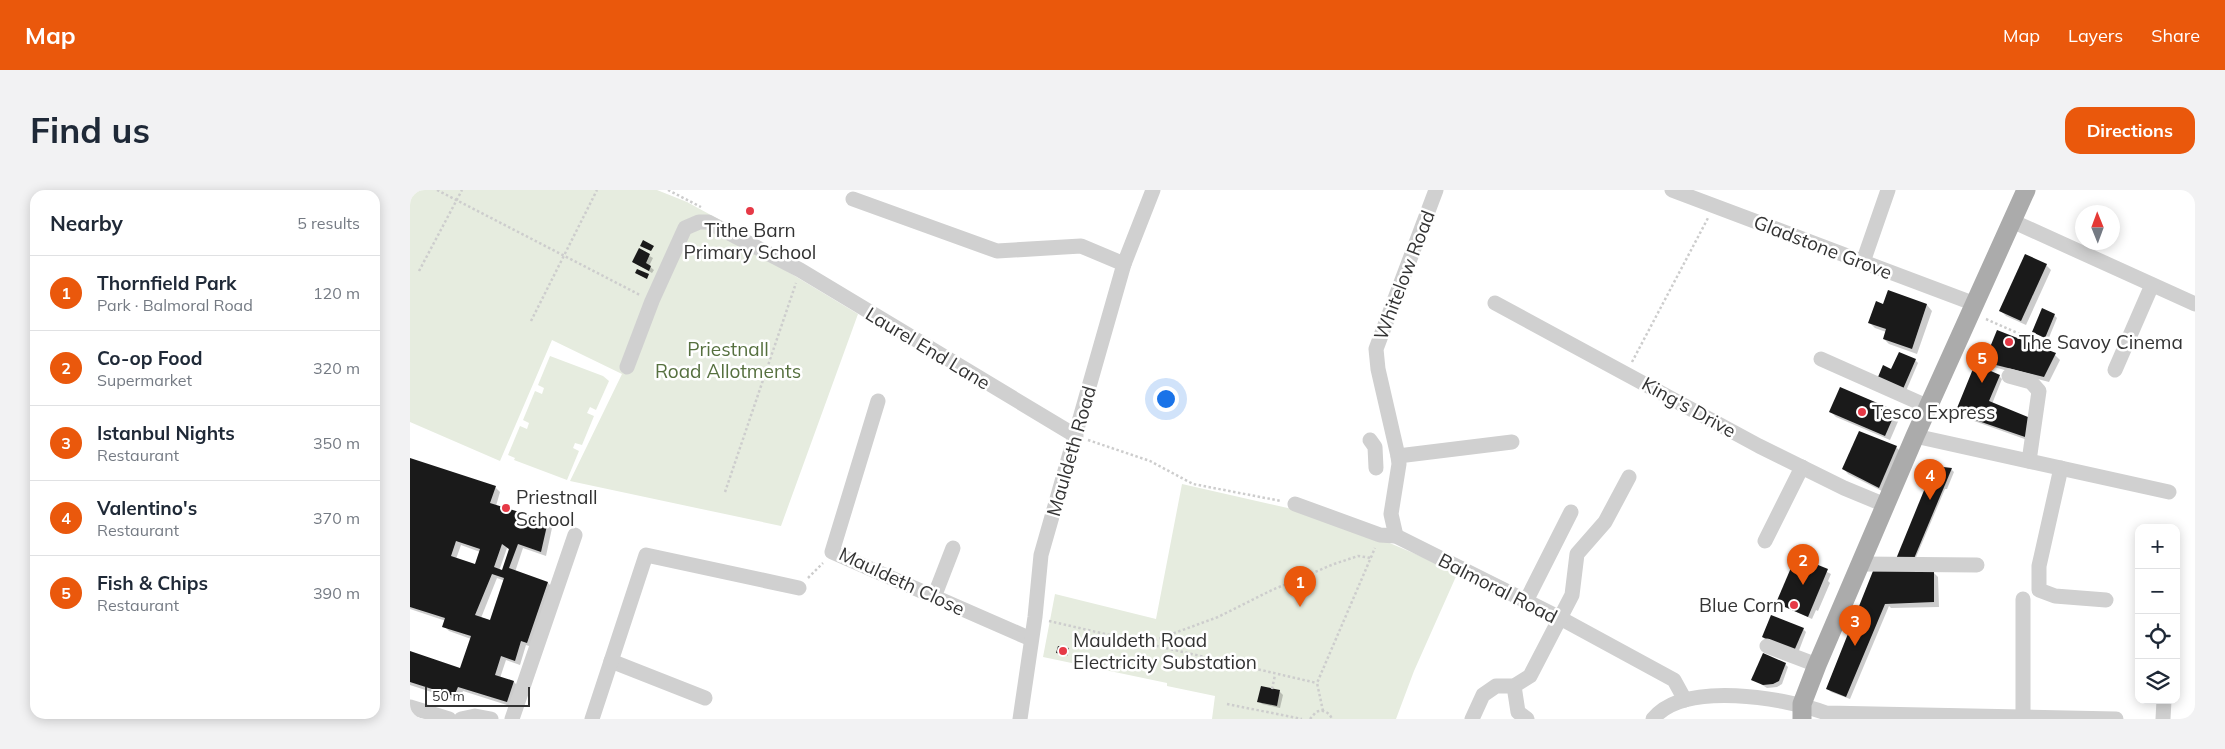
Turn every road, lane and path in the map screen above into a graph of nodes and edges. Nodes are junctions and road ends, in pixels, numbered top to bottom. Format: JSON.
{"nodes":[{"id":1,"x":437,"y":190,"type":"edge"},
{"id":2,"x":462,"y":190,"type":"edge"},
{"id":3,"x":597,"y":190,"type":"edge"},
{"id":4,"x":1153,"y":190,"type":"edge"},
{"id":5,"x":1436,"y":190,"type":"edge"},
{"id":6,"x":1672,"y":190,"type":"edge"},
{"id":7,"x":1888,"y":190,"type":"edge"},
{"id":8,"x":2026,"y":190,"type":"edge"},
{"id":9,"x":853,"y":199,"type":"dead end"},
{"id":10,"x":457,"y":200,"type":"junction"},
{"id":11,"x":1715,"y":206,"type":"junction"},
{"id":12,"x":2012,"y":221,"type":"junction"},
{"id":13,"x":564,"y":256,"type":"junction"},
{"id":14,"x":1863,"y":262,"type":"junction"},
{"id":15,"x":1124,"y":264,"type":"junction"},
{"id":16,"x":800,"y":270,"type":"junction"},
{"id":17,"x":419,"y":271,"type":"dead end"},
{"id":18,"x":2152,"y":285,"type":"junction"},
{"id":19,"x":652,"y":301,"type":"junction"},
{"id":20,"x":1495,"y":303,"type":"dead end"},
{"id":21,"x":2195,"y":304,"type":"edge"},
{"id":22,"x":1973,"y":309,"type":"junction"},
{"id":23,"x":531,"y":321,"type":"dead end"},
{"id":24,"x":2051,"y":348,"type":"dead end"},
{"id":25,"x":1821,"y":360,"type":"dead end"},
{"id":26,"x":627,"y":366,"type":"dead end"},
{"id":27,"x":2115,"y":370,"type":"dead end"},
{"id":28,"x":1627,"y":373,"type":"junction"},
{"id":29,"x":2009,"y":376,"type":"dead end"},
{"id":30,"x":878,"y":401,"type":"dead end"},
{"id":31,"x":1929,"y":406,"type":"junction"},
{"id":32,"x":1076,"y":436,"type":"junction"},
{"id":33,"x":1916,"y":436,"type":"junction"},
{"id":34,"x":1512,"y":442,"type":"dead end"},
{"id":35,"x":1397,"y":453,"type":"junction"},
{"id":36,"x":2029,"y":461,"type":"junction"},
{"id":37,"x":1802,"y":467,"type":"junction"},
{"id":38,"x":1376,"y":468,"type":"dead end"},
{"id":39,"x":2061,"y":468,"type":"junction"},
{"id":40,"x":1629,"y":477,"type":"dead end"},
{"id":41,"x":725,"y":492,"type":"dead end"},
{"id":42,"x":2169,"y":492,"type":"dead end"},
{"id":43,"x":1294,"y":504,"type":"joint"},
{"id":44,"x":1886,"y":505,"type":"junction"},
{"id":45,"x":1571,"y":512,"type":"dead end"},
{"id":46,"x":575,"y":535,"type":"dead end"},
{"id":47,"x":1380,"y":535,"type":"junction"},
{"id":48,"x":1396,"y":536,"type":"junction"},
{"id":49,"x":1765,"y":541,"type":"dead end"},
{"id":50,"x":953,"y":548,"type":"dead end"},
{"id":51,"x":832,"y":552,"type":"junction"},
{"id":52,"x":1371,"y":558,"type":"junction"},
{"id":53,"x":1862,"y":564,"type":"junction"},
{"id":54,"x":1977,"y":565,"type":"dead end"},
{"id":55,"x":799,"y":588,"type":"joint"},
{"id":56,"x":934,"y":597,"type":"junction"},
{"id":57,"x":2023,"y":599,"type":"dead end"},
{"id":58,"x":2106,"y":600,"type":"dead end"},
{"id":59,"x":1526,"y":601,"type":"junction"},
{"id":60,"x":1035,"y":617,"type":"junction"},
{"id":61,"x":1560,"y":618,"type":"junction"},
{"id":62,"x":1031,"y":639,"type":"junction"},
{"id":63,"x":1148,"y":643,"type":"junction"},
{"id":64,"x":1767,"y":646,"type":"dead end"},
{"id":65,"x":611,"y":661,"type":"junction"},
{"id":66,"x":1817,"y":665,"type":"junction"},
{"id":67,"x":1275,"y":675,"type":"junction"},
{"id":68,"x":1317,"y":683,"type":"junction"},
{"id":69,"x":1514,"y":686,"type":"junction"},
{"id":70,"x":1272,"y":689,"type":"dead end"},
{"id":71,"x":705,"y":698,"type":"dead end"},
{"id":72,"x":1685,"y":700,"type":"junction"},
{"id":73,"x":1227,"y":704,"type":"dead end"},
{"id":74,"x":2164,"y":704,"type":"edge"},
{"id":75,"x":410,"y":707,"type":"edge"},
{"id":76,"x":1323,"y":711,"type":"junction"},
{"id":77,"x":1802,"y":712,"type":"edge"},
{"id":78,"x":2022,"y":716,"type":"junction"},
{"id":79,"x":449,"y":719,"type":"edge"},
{"id":80,"x":462,"y":719,"type":"edge"},
{"id":81,"x":491,"y":719,"type":"edge"},
{"id":82,"x":512,"y":719,"type":"edge"},
{"id":83,"x":592,"y":719,"type":"edge"},
{"id":84,"x":1020,"y":719,"type":"edge"},
{"id":85,"x":1302,"y":719,"type":"edge"},
{"id":86,"x":1310,"y":719,"type":"edge"},
{"id":87,"x":1332,"y":719,"type":"edge"},
{"id":88,"x":1472,"y":719,"type":"edge"},
{"id":89,"x":1527,"y":719,"type":"edge"},
{"id":90,"x":1652,"y":719,"type":"edge"},
{"id":91,"x":2116,"y":719,"type":"edge"},
{"id":92,"x":2163,"y":719,"type":"edge"}],
"edges":[{"from":1,"to":10,"type":"path"},
{"from":2,"to":10,"type":"path"},
{"from":3,"to":13,"type":"path"},
{"from":4,"to":15,"type":"street","name":"Mauldeth Road"},
{"from":5,"to":35,"type":"street","name":"Whitelow Road"},
{"from":6,"to":11,"type":"street","name":"Gladstone Grove"},
{"from":7,"to":14,"type":"street"},
{"from":8,"to":12,"type":"main road"},
{"from":9,"to":15,"type":"street"},
{"from":10,"to":13,"type":"path"},
{"from":10,"to":17,"type":"path"},
{"from":11,"to":14,"type":"street","name":"Gladstone Grove"},
{"from":11,"to":28,"type":"path"},
{"from":12,"to":18,"type":"street"},
{"from":12,"to":22,"type":"main road"},
{"from":13,"to":19,"type":"path"},
{"from":13,"to":23,"type":"path"},
{"from":14,"to":22,"type":"street","name":"Gladstone Grove"},
{"from":15,"to":32,"type":"street","name":"Mauldeth Road"},
{"from":16,"to":19,"type":"street","name":"Laurel End Lane"},
{"from":16,"to":32,"type":"street","name":"Laurel End Lane"},
{"from":16,"to":41,"type":"path"},
{"from":18,"to":21,"type":"street"},
{"from":18,"to":27,"type":"street"},
{"from":19,"to":26,"type":"street"},
{"from":20,"to":28,"type":"street","name":"King's Drive"},
{"from":22,"to":24,"type":"path"},
{"from":22,"to":31,"type":"main road"},
{"from":25,"to":31,"type":"street"},
{"from":28,"to":37,"type":"street","name":"King's Drive"},
{"from":29,"to":36,"type":"street"},
{"from":30,"to":51,"type":"street","name":"Mauldeth Close"},
{"from":31,"to":33,"type":"main road"},
{"from":32,"to":43,"type":"path"},
{"from":32,"to":60,"type":"street","name":"Mauldeth Road"},
{"from":33,"to":36,"type":"street"},
{"from":33,"to":44,"type":"main road"},
{"from":34,"to":35,"type":"street"},
{"from":35,"to":38,"type":"street"},
{"from":35,"to":48,"type":"street","name":"Whitelow Road"},
{"from":36,"to":39,"type":"street"},
{"from":37,"to":44,"type":"street","name":"King's Drive"},
{"from":37,"to":49,"type":"street"},
{"from":39,"to":42,"type":"street"},
{"from":39,"to":58,"type":"street"},
{"from":40,"to":61,"type":"street"},
{"from":43,"to":47,"type":"street","name":"Balmoral Road"},
{"from":44,"to":53,"type":"main road"},
{"from":45,"to":59,"type":"street"},
{"from":46,"to":82,"type":"street"},
{"from":47,"to":48,"type":"street","name":"Balmoral Road"},
{"from":47,"to":52,"type":"path"},
{"from":48,"to":59,"type":"street","name":"Balmoral Road"},
{"from":50,"to":56,"type":"street"},
{"from":51,"to":55,"type":"path"},
{"from":51,"to":56,"type":"street","name":"Mauldeth Close"},
{"from":52,"to":63,"type":"path"},
{"from":52,"to":68,"type":"path"},
{"from":53,"to":54,"type":"street"},
{"from":53,"to":66,"type":"main road"},
{"from":55,"to":65,"type":"street"},
{"from":56,"to":62,"type":"street","name":"Mauldeth Close"},
{"from":57,"to":78,"type":"street"},
{"from":59,"to":61,"type":"street","name":"Balmoral Road"},
{"from":60,"to":62,"type":"street","name":"Mauldeth Road"},
{"from":60,"to":63,"type":"path"},
{"from":61,"to":69,"type":"street"},
{"from":61,"to":72,"type":"street","name":"Balmoral Road"},
{"from":62,"to":84,"type":"street","name":"Mauldeth Road"},
{"from":63,"to":67,"type":"path"},
{"from":64,"to":66,"type":"street"},
{"from":65,"to":71,"type":"street"},
{"from":65,"to":83,"type":"street"},
{"from":66,"to":77,"type":"main road"},
{"from":67,"to":68,"type":"path"},
{"from":67,"to":70,"type":"path"},
{"from":68,"to":76,"type":"path"},
{"from":69,"to":88,"type":"street"},
{"from":69,"to":89,"type":"street"},
{"from":72,"to":77,"type":"street"},
{"from":72,"to":90,"type":"street"},
{"from":73,"to":85,"type":"path"},
{"from":74,"to":92,"type":"street"},
{"from":75,"to":79,"type":"street"},
{"from":76,"to":86,"type":"path"},
{"from":76,"to":87,"type":"path"},
{"from":77,"to":78,"type":"street"},
{"from":78,"to":91,"type":"street"},
{"from":80,"to":81,"type":"street"}]}
